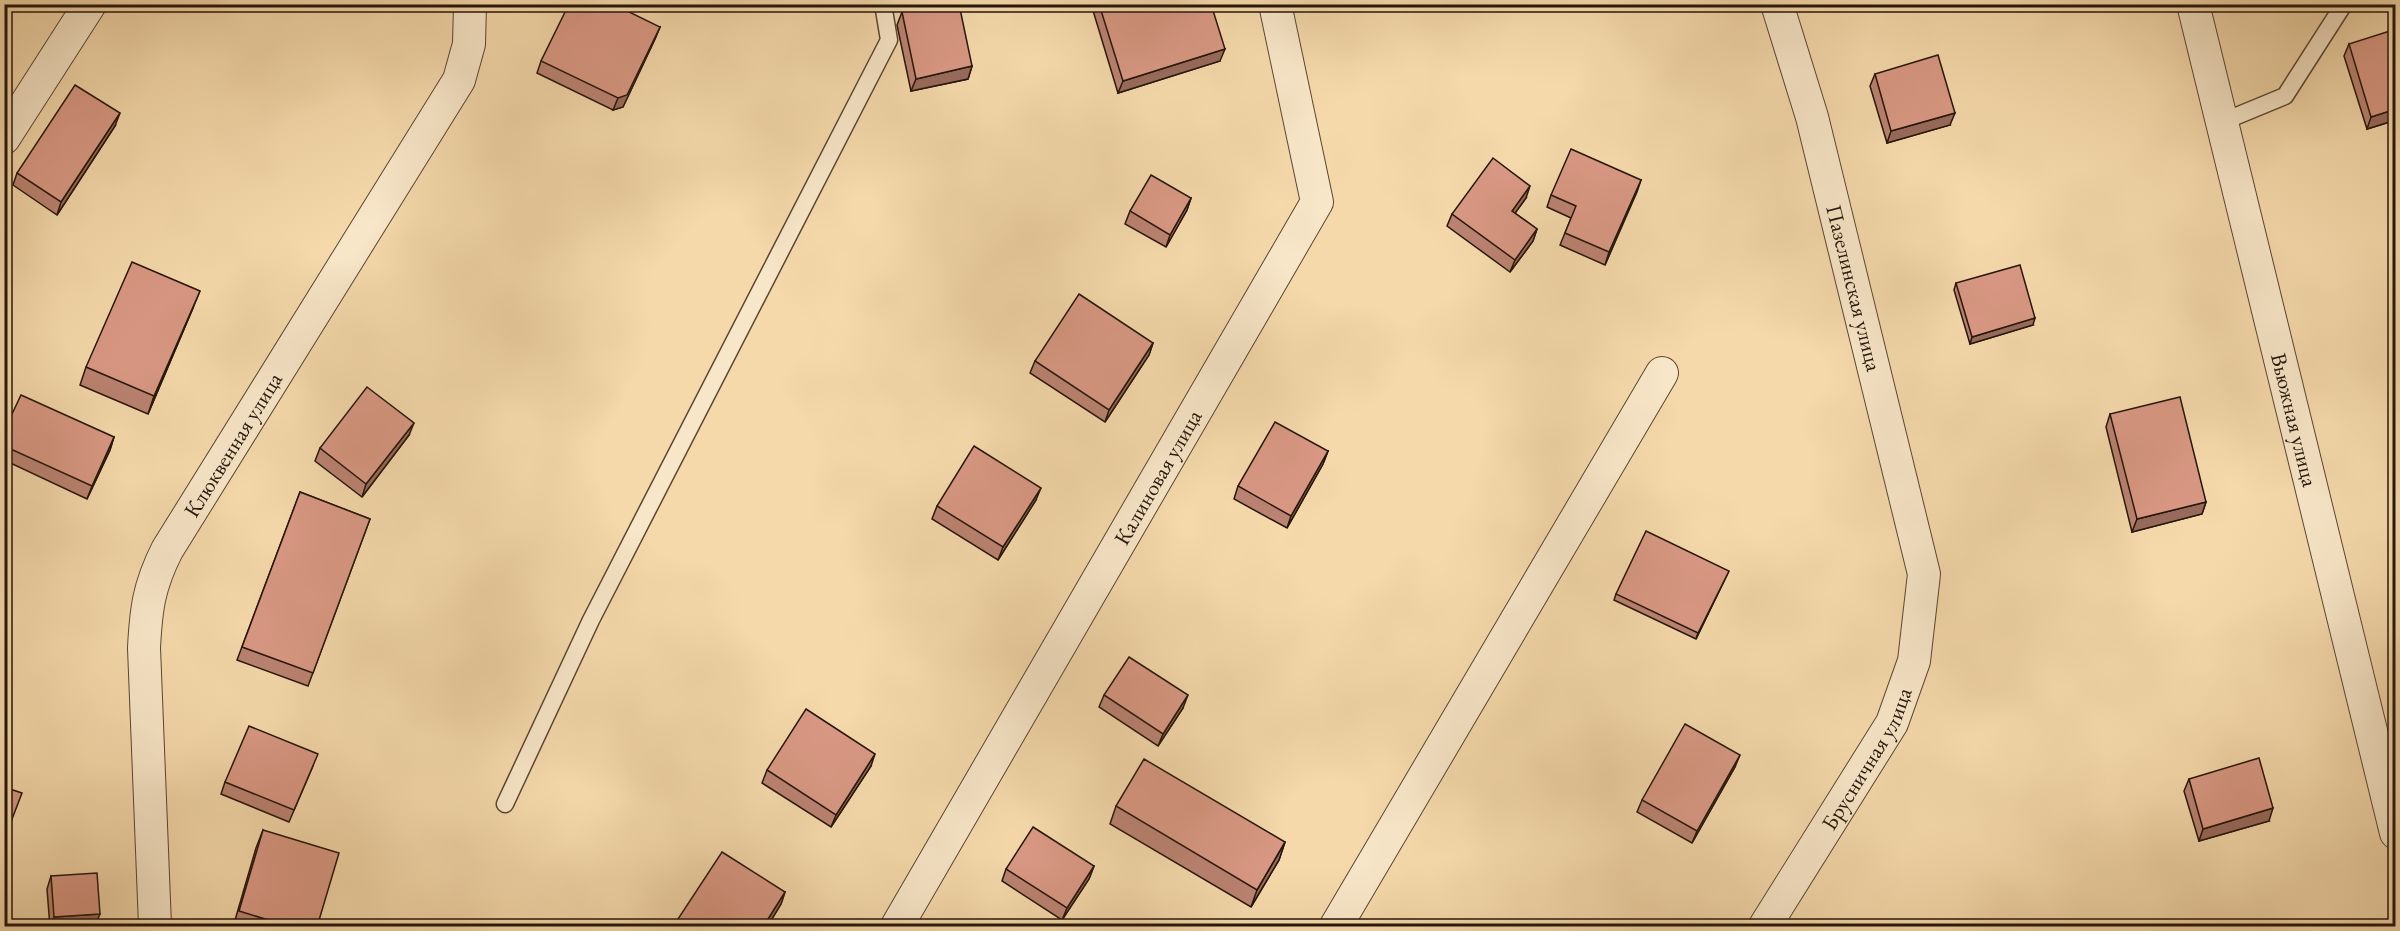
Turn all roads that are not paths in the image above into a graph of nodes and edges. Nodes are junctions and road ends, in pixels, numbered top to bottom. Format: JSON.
{"nodes":[{"id":1,"x":90,"y":4,"type":"edge"},
{"id":2,"x":470,"y":4,"type":"edge"},
{"id":3,"x":883,"y":4,"type":"edge"},
{"id":4,"x":1275,"y":4,"type":"edge"},
{"id":5,"x":1777,"y":4,"type":"edge"},
{"id":6,"x":2193,"y":4,"type":"edge"},
{"id":7,"x":2344,"y":4,"type":"edge"},
{"id":8,"x":2222,"y":122,"type":"junction"},
{"id":9,"x":4,"y":138,"type":"edge"},
{"id":10,"x":1662,"y":373,"type":"dead end"},
{"id":11,"x":1924,"y":574,"type":"joint"},
{"id":12,"x":505,"y":804,"type":"dead end"},
{"id":13,"x":2396,"y":833,"type":"edge"},
{"id":14,"x":156,"y":927,"type":"edge"},
{"id":15,"x":897,"y":927,"type":"edge"},
{"id":16,"x":1336,"y":927,"type":"edge"},
{"id":17,"x":1765,"y":927,"type":"edge"}],
"edges":[{"from":1,"to":9,"type":"street"},
{"from":2,"to":14,"type":"street","name":"Клюквенная улица"},
{"from":3,"to":12,"type":"lane"},
{"from":4,"to":15,"type":"street","name":"Калиновая улица"},
{"from":5,"to":11,"type":"street","name":"Пазелинская улица"},
{"from":6,"to":8,"type":"street","name":"Вьюжная улица"},
{"from":7,"to":8,"type":"lane"},
{"from":8,"to":13,"type":"street","name":"Вьюжная улица"},
{"from":10,"to":16,"type":"street"},
{"from":11,"to":17,"type":"street","name":"Брусничная улица"}]}
